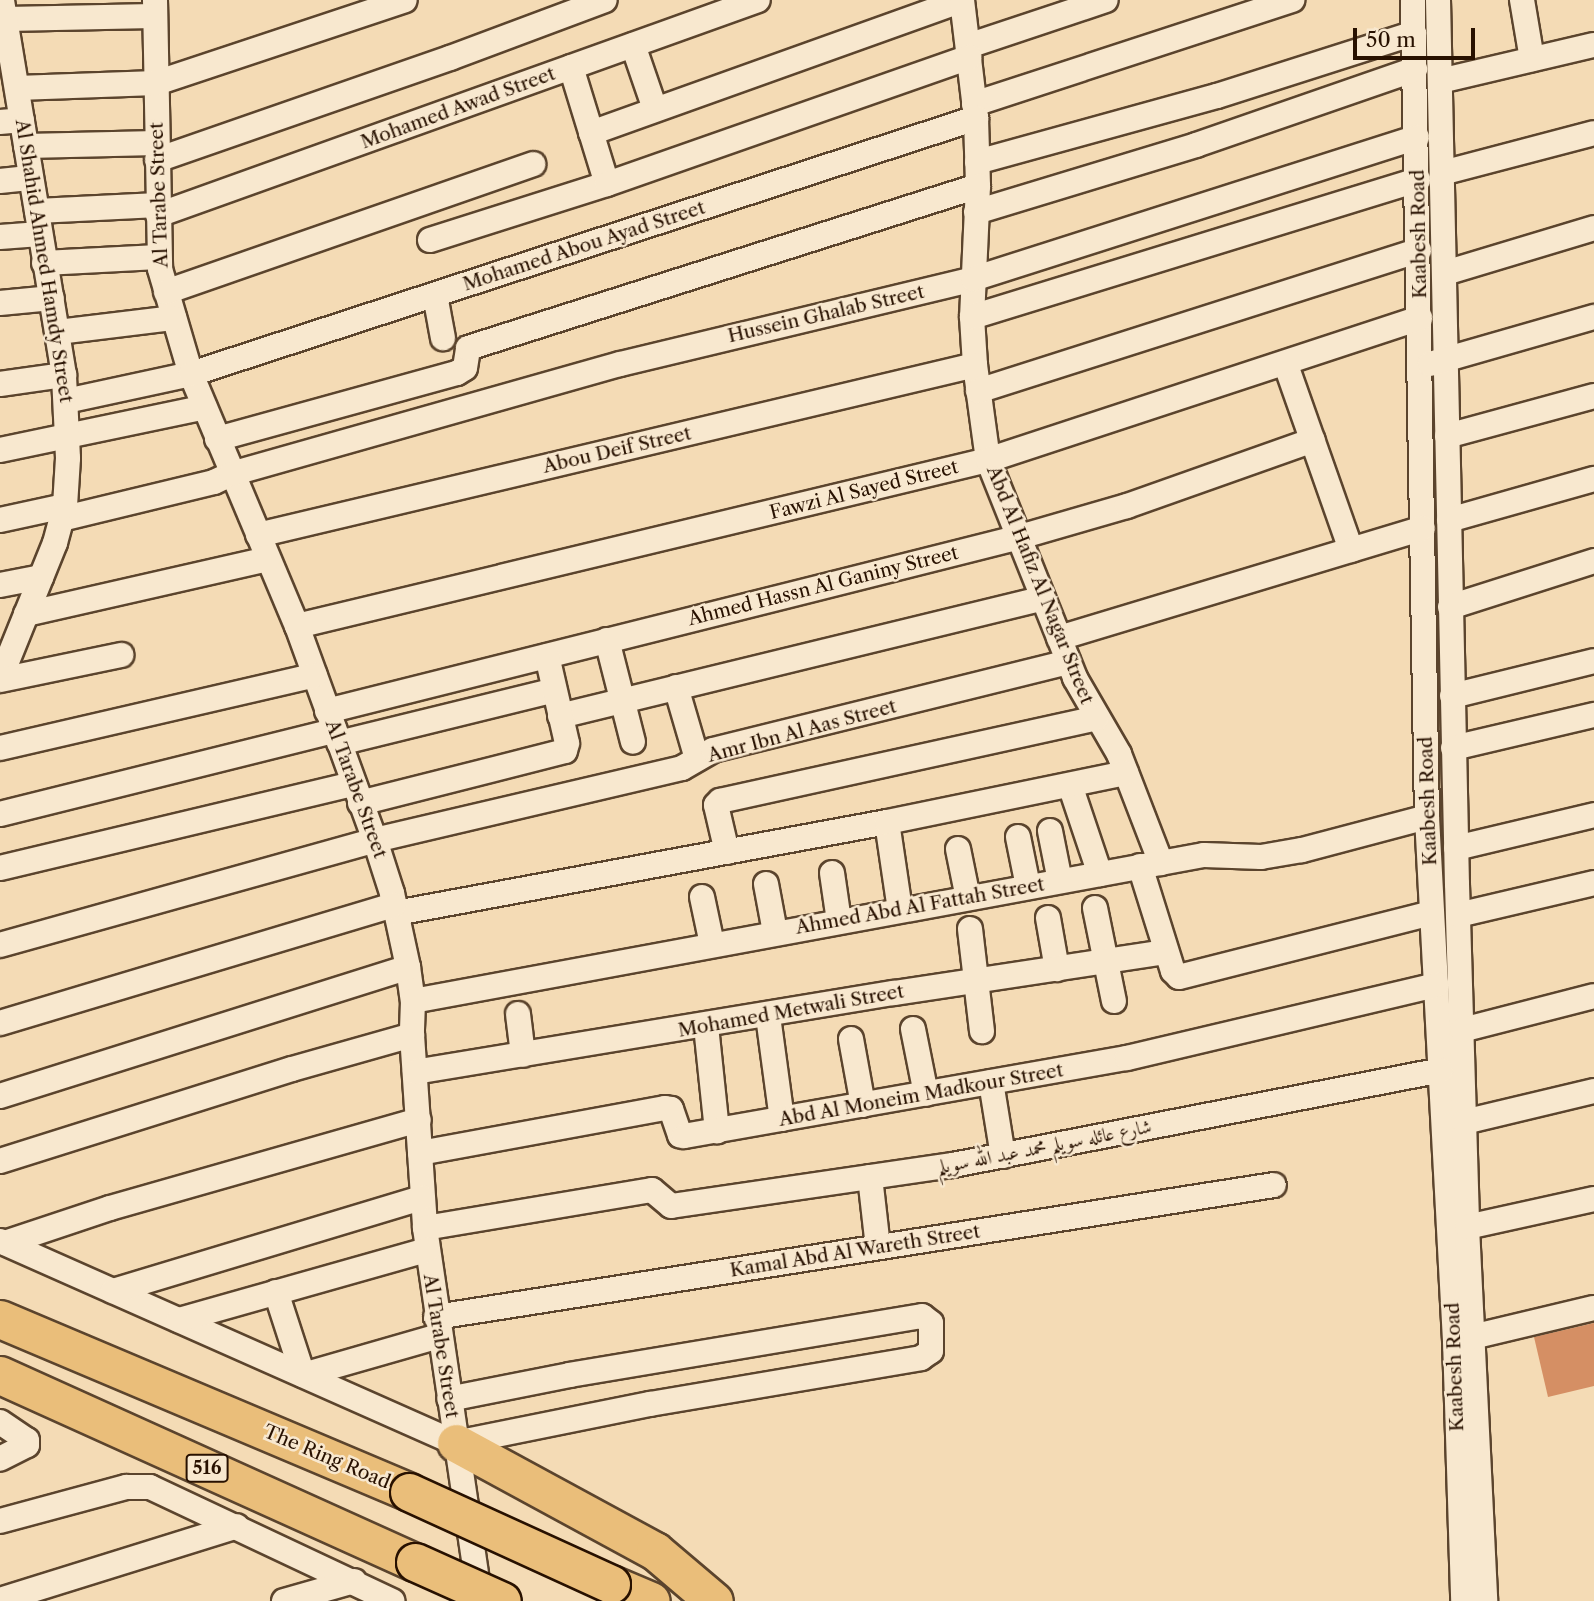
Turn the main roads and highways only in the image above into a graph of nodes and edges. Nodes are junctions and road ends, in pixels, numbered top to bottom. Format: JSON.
{"nodes":[{"id":1,"x":0,"y":1319,"type":"edge"},
{"id":2,"x":0,"y":1375,"type":"edge"},
{"id":3,"x":456,"y":1443,"type":"road end"},
{"id":4,"x":502,"y":1601,"type":"edge"},
{"id":5,"x":651,"y":1601,"type":"edge"},
{"id":6,"x":714,"y":1601,"type":"edge"}],
"edges":[{"from":1,"to":5,"type":"highway","name":"The Ring Road","bridge":true},
{"from":2,"to":4,"type":"highway","number":"516","bridge":true},
{"from":3,"to":6,"type":"highway"}]}
